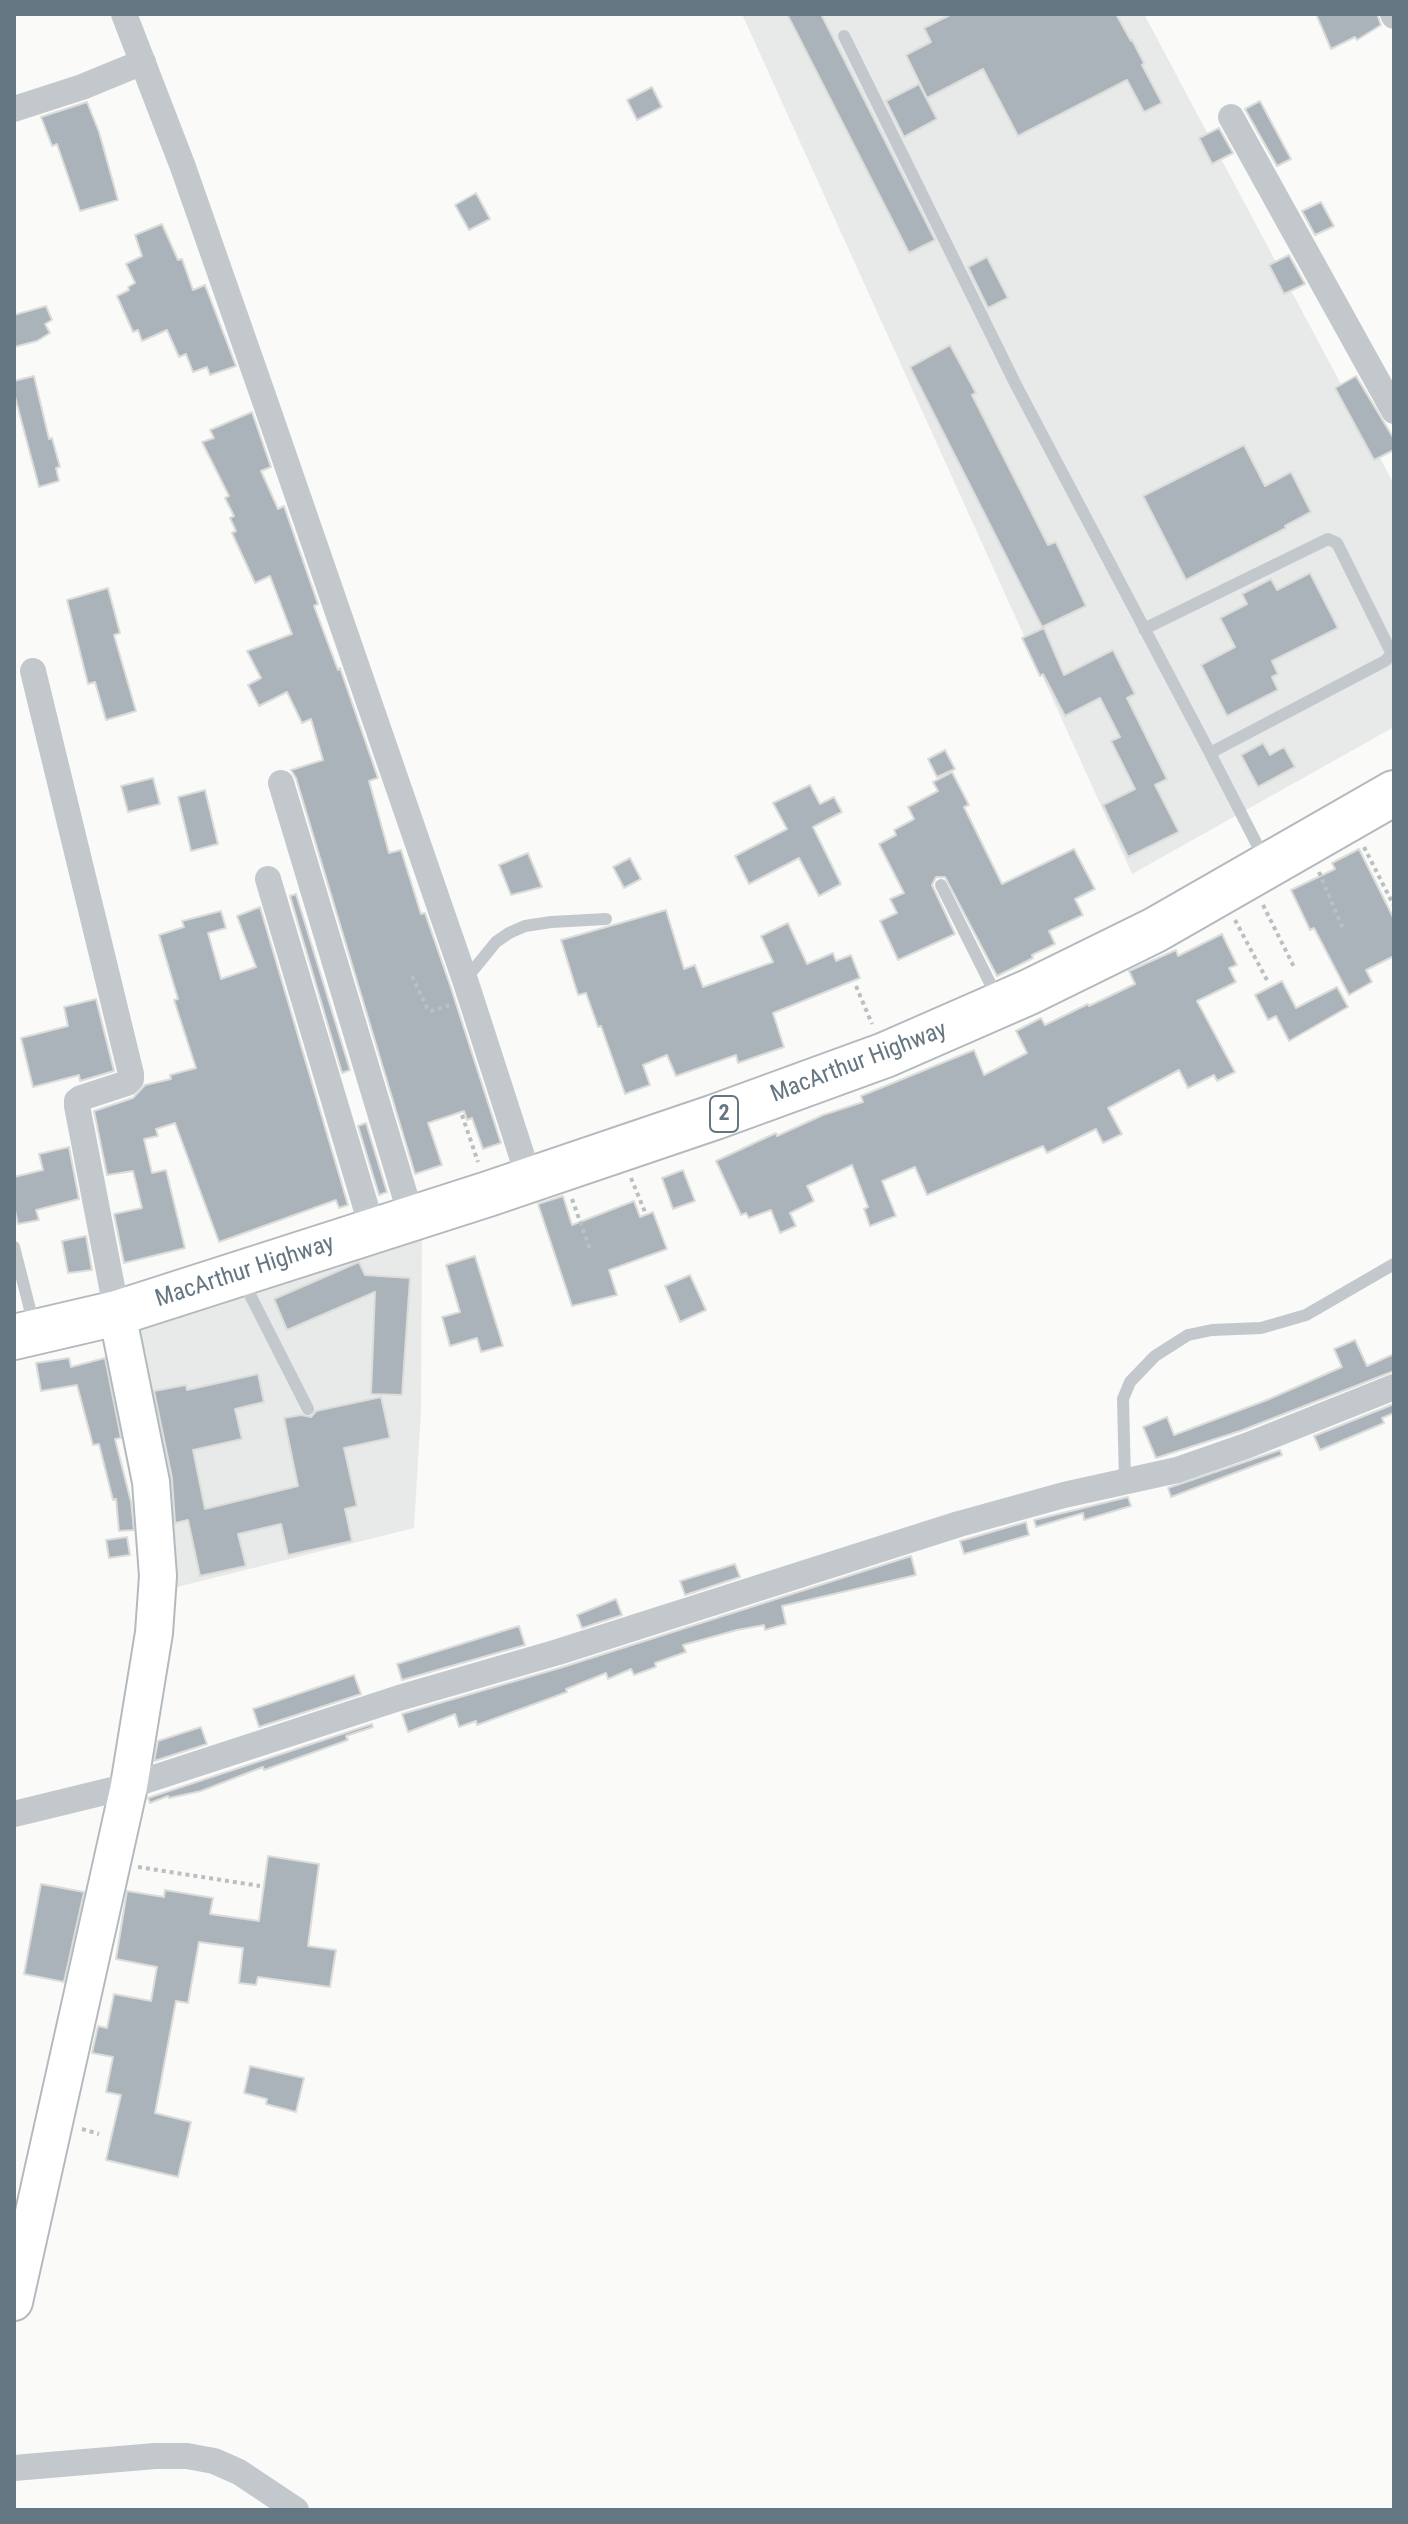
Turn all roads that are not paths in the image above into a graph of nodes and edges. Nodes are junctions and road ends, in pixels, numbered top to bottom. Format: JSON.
{"nodes":[{"id":1,"x":124,"y":14,"type":"edge"},
{"id":2,"x":844,"y":36,"type":"dead end"},
{"id":3,"x":143,"y":62,"type":"junction"},
{"id":4,"x":14,"y":109,"type":"edge"},
{"id":5,"x":1231,"y":117,"type":"dead end"},
{"id":6,"x":1394,"y":411,"type":"edge"},
{"id":7,"x":1144,"y":629,"type":"junction"},
{"id":8,"x":33,"y":671,"type":"dead end"},
{"id":9,"x":1210,"y":753,"type":"junction"},
{"id":10,"x":281,"y":783,"type":"dead end"},
{"id":11,"x":1394,"y":793,"type":"edge"},
{"id":12,"x":268,"y":879,"type":"dead end"},
{"id":13,"x":1246,"y":879,"type":"junction"},
{"id":14,"x":941,"y":885,"type":"dead end"},
{"id":15,"x":606,"y":919,"type":"dead end"},
{"id":16,"x":468,"y":989,"type":"junction"},
{"id":17,"x":1001,"y":1005,"type":"junction"},
{"id":18,"x":546,"y":1175,"type":"junction"},
{"id":19,"x":392,"y":1225,"type":"junction"},
{"id":20,"x":14,"y":1247,"type":"edge"},
{"id":21,"x":1394,"y":1264,"type":"edge"},
{"id":22,"x":240,"y":1274,"type":"junction"},
{"id":23,"x":117,"y":1313,"type":"junction"},
{"id":24,"x":25,"y":1335,"type":"edge"},
{"id":25,"x":1394,"y":1387,"type":"edge"},
{"id":26,"x":308,"y":1409,"type":"dead end"},
{"id":27,"x":1125,"y":1481,"type":"junction"},
{"id":28,"x":129,"y":1786,"type":"junction"},
{"id":29,"x":14,"y":1814,"type":"edge"},
{"id":30,"x":14,"y":2302,"type":"edge"},
{"id":31,"x":14,"y":2468,"type":"edge"},
{"id":32,"x":296,"y":2510,"type":"edge"}],
"edges":[{"from":1,"to":3,"type":"street"},
{"from":2,"to":7,"type":"lane"},
{"from":3,"to":4,"type":"street"},
{"from":3,"to":16,"type":"street"},
{"from":5,"to":6,"type":"street"},
{"from":7,"to":9,"type":"lane"},
{"from":7,"to":9,"type":"lane"},
{"from":8,"to":23,"type":"street"},
{"from":9,"to":13,"type":"lane"},
{"from":10,"to":19,"type":"street"},
{"from":11,"to":13,"type":"highway","name":"MacArthur Highway","number":"2"},
{"from":12,"to":19,"type":"street"},
{"from":13,"to":17,"type":"highway","name":"MacArthur Highway","number":"2"},
{"from":14,"to":17,"type":"lane"},
{"from":15,"to":16,"type":"lane"},
{"from":16,"to":18,"type":"street"},
{"from":17,"to":18,"type":"highway","name":"MacArthur Highway","number":"2"},
{"from":18,"to":19,"type":"highway","name":"MacArthur Highway","number":"2"},
{"from":19,"to":22,"type":"highway","name":"MacArthur Highway","number":"2"},
{"from":20,"to":24,"type":"lane"},
{"from":21,"to":27,"type":"lane"},
{"from":22,"to":23,"type":"highway","name":"MacArthur Highway","number":"2"},
{"from":22,"to":26,"type":"lane"},
{"from":23,"to":24,"type":"highway","name":"MacArthur Highway","number":"2"},
{"from":23,"to":28,"type":"street"},
{"from":25,"to":27,"type":"street"},
{"from":27,"to":28,"type":"street"},
{"from":28,"to":29,"type":"street"},
{"from":28,"to":30,"type":"street"},
{"from":31,"to":32,"type":"street"}]}
